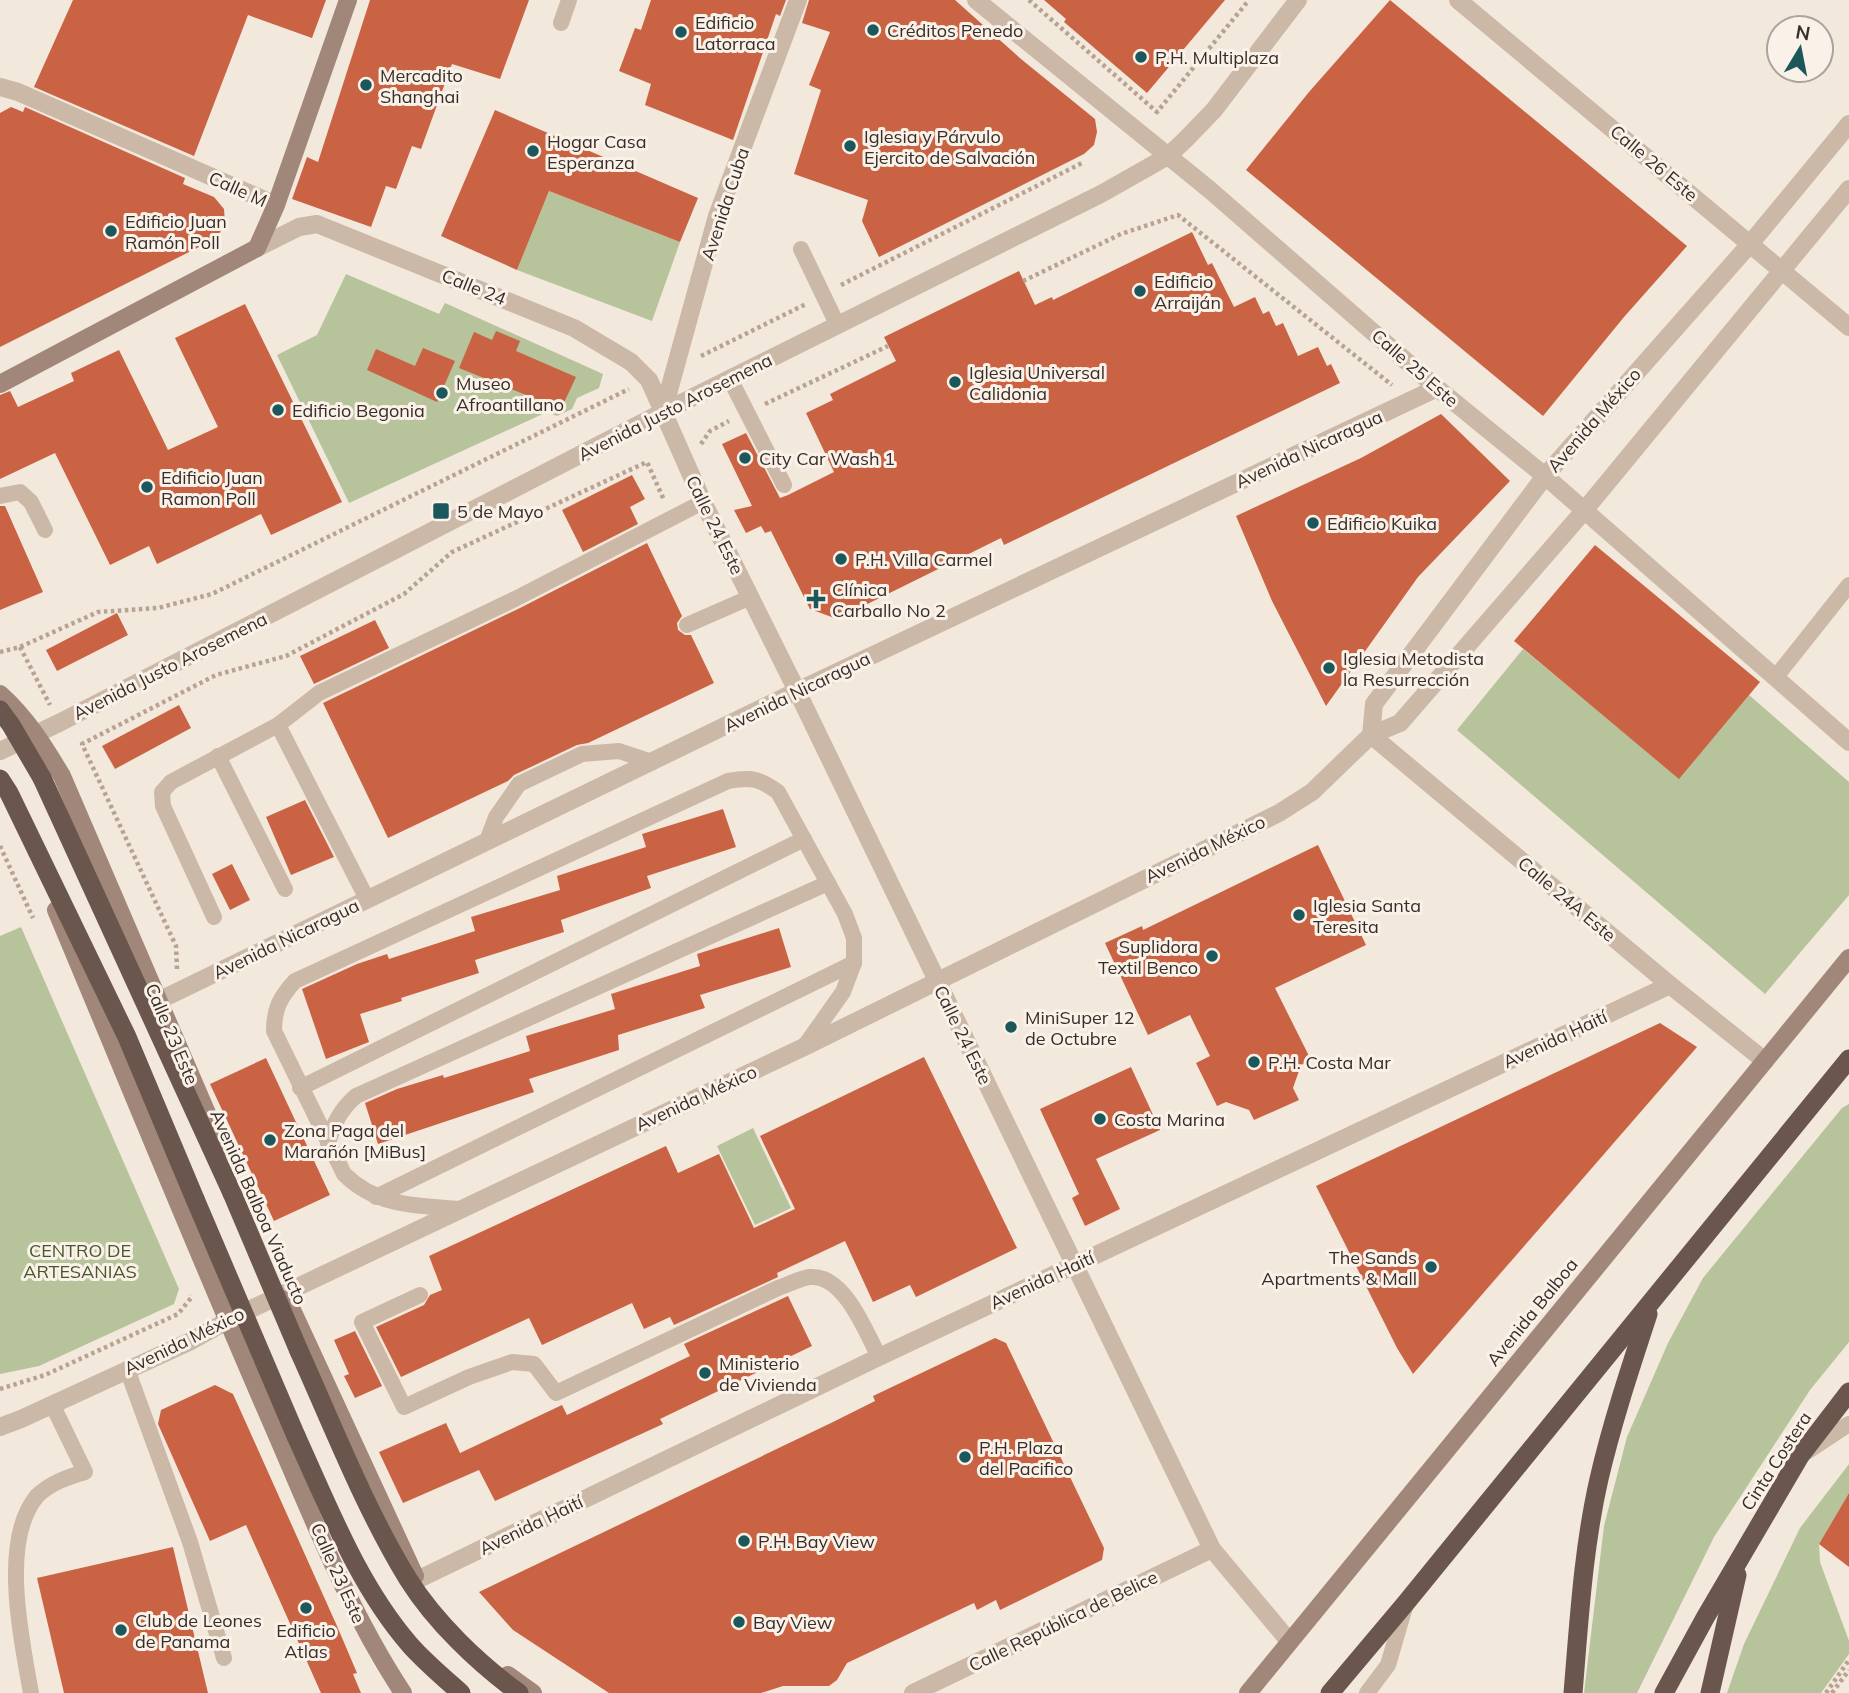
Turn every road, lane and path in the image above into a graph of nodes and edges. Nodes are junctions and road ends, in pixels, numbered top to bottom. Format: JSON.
{"nodes":[{"id":1,"x":348,"y":0,"type":"edge"},
{"id":2,"x":569,"y":0,"type":"edge"},
{"id":3,"x":798,"y":0,"type":"edge"},
{"id":4,"x":975,"y":0,"type":"edge"},
{"id":5,"x":1029,"y":0,"type":"edge"},
{"id":6,"x":1249,"y":0,"type":"edge"},
{"id":7,"x":1298,"y":0,"type":"edge"},
{"id":8,"x":1458,"y":0,"type":"edge"},
{"id":9,"x":561,"y":23,"type":"dead end"},
{"id":10,"x":0,"y":87,"type":"edge"},
{"id":11,"x":1849,"y":124,"type":"edge"},
{"id":12,"x":1168,"y":156,"type":"junction"},
{"id":13,"x":1084,"y":162,"type":"dead end"},
{"id":14,"x":1849,"y":189,"type":"edge"},
{"id":15,"x":276,"y":205,"type":"junction"},
{"id":16,"x":1750,"y":244,"type":"junction"},
{"id":17,"x":257,"y":248,"type":"junction"},
{"id":18,"x":802,"y":248,"type":"dead end"},
{"id":19,"x":1781,"y":270,"type":"junction"},
{"id":20,"x":1023,"y":281,"type":"dead end"},
{"id":21,"x":823,"y":295,"type":"junction"},
{"id":22,"x":838,"y":327,"type":"junction"},
{"id":23,"x":1849,"y":327,"type":"edge"},
{"id":24,"x":888,"y":346,"type":"dead end"},
{"id":25,"x":677,"y":367,"type":"junction"},
{"id":26,"x":730,"y":379,"type":"junction"},
{"id":27,"x":649,"y":380,"type":"junction"},
{"id":28,"x":0,"y":384,"type":"edge"},
{"id":29,"x":1437,"y":388,"type":"junction"},
{"id":30,"x":1412,"y":401,"type":"junction"},
{"id":31,"x":663,"y":412,"type":"junction"},
{"id":32,"x":747,"y":412,"type":"junction"},
{"id":33,"x":700,"y":446,"type":"dead end"},
{"id":34,"x":1545,"y":476,"type":"junction"},
{"id":35,"x":784,"y":485,"type":"dead end"},
{"id":36,"x":0,"y":496,"type":"edge"},
{"id":37,"x":703,"y":502,"type":"junction"},
{"id":38,"x":1583,"y":512,"type":"junction"},
{"id":39,"x":45,"y":530,"type":"dead end"},
{"id":40,"x":1849,"y":585,"type":"edge"},
{"id":41,"x":751,"y":597,"type":"junction"},
{"id":42,"x":687,"y":625,"type":"dead end"},
{"id":43,"x":20,"y":647,"type":"junction"},
{"id":44,"x":0,"y":652,"type":"edge"},
{"id":45,"x":1775,"y":678,"type":"junction"},
{"id":46,"x":797,"y":691,"type":"junction"},
{"id":47,"x":0,"y":694,"type":"edge"},
{"id":48,"x":0,"y":710,"type":"edge"},
{"id":49,"x":60,"y":723,"type":"junction"},
{"id":50,"x":278,"y":725,"type":"junction"},
{"id":51,"x":36,"y":734,"type":"junction"},
{"id":52,"x":1371,"y":735,"type":"junction"},
{"id":53,"x":1849,"y":742,"type":"edge"},
{"id":54,"x":82,"y":744,"type":"dead end"},
{"id":55,"x":0,"y":751,"type":"edge"},
{"id":56,"x":218,"y":756,"type":"junction"},
{"id":57,"x":652,"y":762,"type":"junction"},
{"id":58,"x":0,"y":779,"type":"edge"},
{"id":59,"x":0,"y":792,"type":"edge"},
{"id":60,"x":804,"y":839,"type":"junction"},
{"id":61,"x":486,"y":841,"type":"junction"},
{"id":62,"x":0,"y":846,"type":"edge"},
{"id":63,"x":828,"y":883,"type":"junction"},
{"id":64,"x":285,"y":889,"type":"dead end"},
{"id":65,"x":367,"y":899,"type":"junction"},
{"id":66,"x":214,"y":917,"type":"dead end"},
{"id":67,"x":34,"y":922,"type":"dead end"},
{"id":68,"x":1849,"y":958,"type":"edge"},
{"id":69,"x":854,"y":963,"type":"junction"},
{"id":70,"x":937,"y":981,"type":"junction"},
{"id":71,"x":1670,"y":985,"type":"junction"},
{"id":72,"x":158,"y":1001,"type":"junction"},
{"id":73,"x":804,"y":1046,"type":"junction"},
{"id":74,"x":1849,"y":1059,"type":"edge"},
{"id":75,"x":1765,"y":1061,"type":"junction"},
{"id":76,"x":300,"y":1088,"type":"junction"},
{"id":77,"x":328,"y":1143,"type":"junction"},
{"id":78,"x":376,"y":1197,"type":"junction"},
{"id":79,"x":462,"y":1209,"type":"junction"},
{"id":80,"x":1075,"y":1265,"type":"junction"},
{"id":81,"x":186,"y":1285,"type":"dead end"},
{"id":82,"x":284,"y":1294,"type":"junction"},
{"id":83,"x":420,"y":1295,"type":"dead end"},
{"id":84,"x":1651,"y":1303,"type":"junction"},
{"id":85,"x":227,"y":1321,"type":"junction"},
{"id":86,"x":879,"y":1357,"type":"junction"},
{"id":87,"x":127,"y":1369,"type":"junction"},
{"id":88,"x":0,"y":1389,"type":"edge"},
{"id":89,"x":1849,"y":1392,"type":"edge"},
{"id":90,"x":52,"y":1404,"type":"junction"},
{"id":91,"x":1849,"y":1424,"type":"edge"},
{"id":92,"x":0,"y":1426,"type":"edge"},
{"id":93,"x":1800,"y":1456,"type":"junction"},
{"id":94,"x":1212,"y":1549,"type":"junction"},
{"id":95,"x":1741,"y":1555,"type":"junction"},
{"id":96,"x":417,"y":1580,"type":"junction"},
{"id":97,"x":1405,"y":1604,"type":"junction"},
{"id":98,"x":1289,"y":1642,"type":"junction"},
{"id":99,"x":223,"y":1658,"type":"dead end"},
{"id":100,"x":1849,"y":1660,"type":"edge"},
{"id":101,"x":1849,"y":1670,"type":"edge"},
{"id":102,"x":31,"y":1693,"type":"edge"},
{"id":103,"x":403,"y":1693,"type":"edge"},
{"id":104,"x":461,"y":1693,"type":"edge"},
{"id":105,"x":519,"y":1693,"type":"edge"},
{"id":106,"x":533,"y":1693,"type":"edge"},
{"id":107,"x":913,"y":1693,"type":"edge"},
{"id":108,"x":1248,"y":1693,"type":"edge"},
{"id":109,"x":1330,"y":1693,"type":"edge"},
{"id":110,"x":1367,"y":1693,"type":"edge"},
{"id":111,"x":1573,"y":1693,"type":"edge"},
{"id":112,"x":1664,"y":1693,"type":"edge"},
{"id":113,"x":1710,"y":1693,"type":"edge"},
{"id":114,"x":1826,"y":1693,"type":"edge"},
{"id":115,"x":1832,"y":1693,"type":"edge"}],
"edges":[{"from":1,"to":15,"type":"main road","name":"Calle M"},
{"from":2,"to":9,"type":"lane"},
{"from":3,"to":25,"type":"street","name":"Avenida Cuba"},
{"from":4,"to":12,"type":"street","name":"Calle 25 Este"},
{"from":5,"to":6,"type":"path"},
{"from":7,"to":12,"type":"street","name":"Avenida Justo Arosemena"},
{"from":8,"to":16,"type":"street","name":"Calle 26 Este"},
{"from":10,"to":15,"type":"street","name":"Calle M"},
{"from":11,"to":16,"type":"street","name":"Avenida México"},
{"from":12,"to":22,"type":"street","name":"Avenida Justo Arosemena"},
{"from":12,"to":29,"type":"street","name":"Calle 25 Este"},
{"from":13,"to":21,"type":"path"},
{"from":14,"to":19,"type":"street","name":"Avenida México"},
{"from":15,"to":17,"type":"main road"},
{"from":16,"to":19,"type":"street","name":"Calle 26 Este"},
{"from":16,"to":34,"type":"street","name":"Avenida México"},
{"from":17,"to":27,"type":"street","name":"Calle 24"},
{"from":17,"to":28,"type":"main road","name":"Calle 24"},
{"from":18,"to":21,"type":"lane"},
{"from":19,"to":23,"type":"street","name":"Calle 26 Este"},
{"from":19,"to":38,"type":"street","name":"Avenida México"},
{"from":20,"to":30,"type":"path"},
{"from":21,"to":22,"type":"lane"},
{"from":21,"to":25,"type":"path"},
{"from":22,"to":26,"type":"street","name":"Avenida Justo Arosemena"},
{"from":24,"to":32,"type":"path"},
{"from":25,"to":31,"type":"street","name":"Avenida Cuba"},
{"from":26,"to":31,"type":"street","name":"Avenida Justo Arosemena"},
{"from":26,"to":32,"type":"lane"},
{"from":27,"to":31,"type":"street","name":"Calle 24"},
{"from":27,"to":43,"type":"path"},
{"from":29,"to":30,"type":"street","name":"Avenida Nicaragua"},
{"from":29,"to":34,"type":"street","name":"Calle 25 Este"},
{"from":30,"to":46,"type":"street","name":"Avenida Nicaragua"},
{"from":31,"to":37,"type":"street","name":"Calle 24 Este"},
{"from":31,"to":49,"type":"street","name":"Avenida Justo Arosemena"},
{"from":32,"to":33,"type":"path"},
{"from":32,"to":35,"type":"lane"},
{"from":34,"to":38,"type":"street","name":"Calle 25 Este"},
{"from":34,"to":52,"type":"street","name":"Avenida México"},
{"from":36,"to":39,"type":"lane"},
{"from":37,"to":41,"type":"street","name":"Calle 24 Este"},
{"from":37,"to":50,"type":"lane"},
{"from":38,"to":45,"type":"street","name":"Calle 25 Este"},
{"from":38,"to":52,"type":"street","name":"Avenida México"},
{"from":40,"to":45,"type":"lane"},
{"from":41,"to":42,"type":"lane"},
{"from":41,"to":46,"type":"street","name":"Calle 24 Este"},
{"from":43,"to":44,"type":"path"},
{"from":43,"to":49,"type":"path"},
{"from":45,"to":53,"type":"street","name":"Calle 25 Este"},
{"from":46,"to":57,"type":"street","name":"Avenida Nicaragua"},
{"from":46,"to":70,"type":"street","name":"Calle 24 Este"},
{"from":47,"to":51,"type":"main road","name":"Calle 23 Este"},
{"from":48,"to":105,"type":"highway","name":"Avenida Balboa Viaducto","bridge":true},
{"from":49,"to":51,"type":"street","name":"Avenida Justo Arosemena"},
{"from":49,"to":54,"type":"path"},
{"from":50,"to":56,"type":"lane"},
{"from":50,"to":65,"type":"lane"},
{"from":51,"to":55,"type":"street","name":"Avenida Justo Arosemena"},
{"from":51,"to":72,"type":"main road","name":"Calle 23 Este"},
{"from":52,"to":70,"type":"street","name":"Avenida México"},
{"from":52,"to":71,"type":"street","name":"Calle 24A Este"},
{"from":56,"to":64,"type":"lane"},
{"from":56,"to":66,"type":"lane"},
{"from":57,"to":61,"type":"street","name":"Avenida Nicaragua"},
{"from":57,"to":61,"type":"lane"},
{"from":58,"to":104,"type":"highway","bridge":true},
{"from":59,"to":85,"type":"main road","name":"Calle 23 Este"},
{"from":60,"to":63,"type":"lane"},
{"from":60,"to":76,"type":"lane"},
{"from":60,"to":76,"type":"lane"},
{"from":61,"to":65,"type":"street","name":"Avenida Nicaragua"},
{"from":62,"to":67,"type":"path"},
{"from":63,"to":69,"type":"lane"},
{"from":63,"to":77,"type":"lane"},
{"from":65,"to":72,"type":"street","name":"Avenida Nicaragua"},
{"from":68,"to":75,"type":"main road","name":"Avenida Balboa"},
{"from":69,"to":73,"type":"lane"},
{"from":69,"to":78,"type":"lane"},
{"from":70,"to":73,"type":"street","name":"Avenida México"},
{"from":70,"to":80,"type":"street","name":"Calle 24 Este"},
{"from":71,"to":75,"type":"street","name":"Calle 24A Este"},
{"from":71,"to":80,"type":"street","name":"Avenida Haití"},
{"from":72,"to":82,"type":"main road","name":"Calle 23 Este"},
{"from":73,"to":79,"type":"street","name":"Avenida México"},
{"from":74,"to":84,"type":"highway"},
{"from":75,"to":98,"type":"main road","name":"Avenida Balboa"},
{"from":76,"to":77,"type":"lane"},
{"from":77,"to":78,"type":"lane"},
{"from":78,"to":79,"type":"lane"},
{"from":79,"to":82,"type":"street","name":"Avenida México"},
{"from":80,"to":86,"type":"street","name":"Avenida Haití"},
{"from":80,"to":94,"type":"street","name":"Calle 24 Este"},
{"from":81,"to":88,"type":"path"},
{"from":82,"to":85,"type":"street","name":"Avenida México"},
{"from":82,"to":96,"type":"main road","name":"Calle 23 Este"},
{"from":83,"to":86,"type":"lane"},
{"from":84,"to":97,"type":"highway"},
{"from":84,"to":111,"type":"highway"},
{"from":85,"to":87,"type":"street","name":"Avenida México"},
{"from":85,"to":103,"type":"main road","name":"Calle 23 Este"},
{"from":86,"to":96,"type":"street","name":"Avenida Haití"},
{"from":87,"to":90,"type":"street","name":"Avenida México"},
{"from":87,"to":99,"type":"lane"},
{"from":89,"to":93,"type":"highway","name":"Cinta Costera"},
{"from":90,"to":92,"type":"street","name":"Avenida México"},
{"from":90,"to":102,"type":"lane"},
{"from":91,"to":93,"type":"lane"},
{"from":93,"to":95,"type":"highway","name":"Cinta Costera"},
{"from":94,"to":98,"type":"street","name":"Calle 24 Este"},
{"from":94,"to":107,"type":"street","name":"Calle República de Belice"},
{"from":95,"to":112,"type":"highway","name":"Cinta Costera"},
{"from":95,"to":113,"type":"highway","name":"Cinta Costera"},
{"from":96,"to":106,"type":"main road","name":"Calle 23 Este"},
{"from":97,"to":109,"type":"highway"},
{"from":97,"to":110,"type":"lane"},
{"from":98,"to":108,"type":"main road","name":"Avenida Balboa"},
{"from":100,"to":114,"type":"path"},
{"from":101,"to":115,"type":"path"}]}
